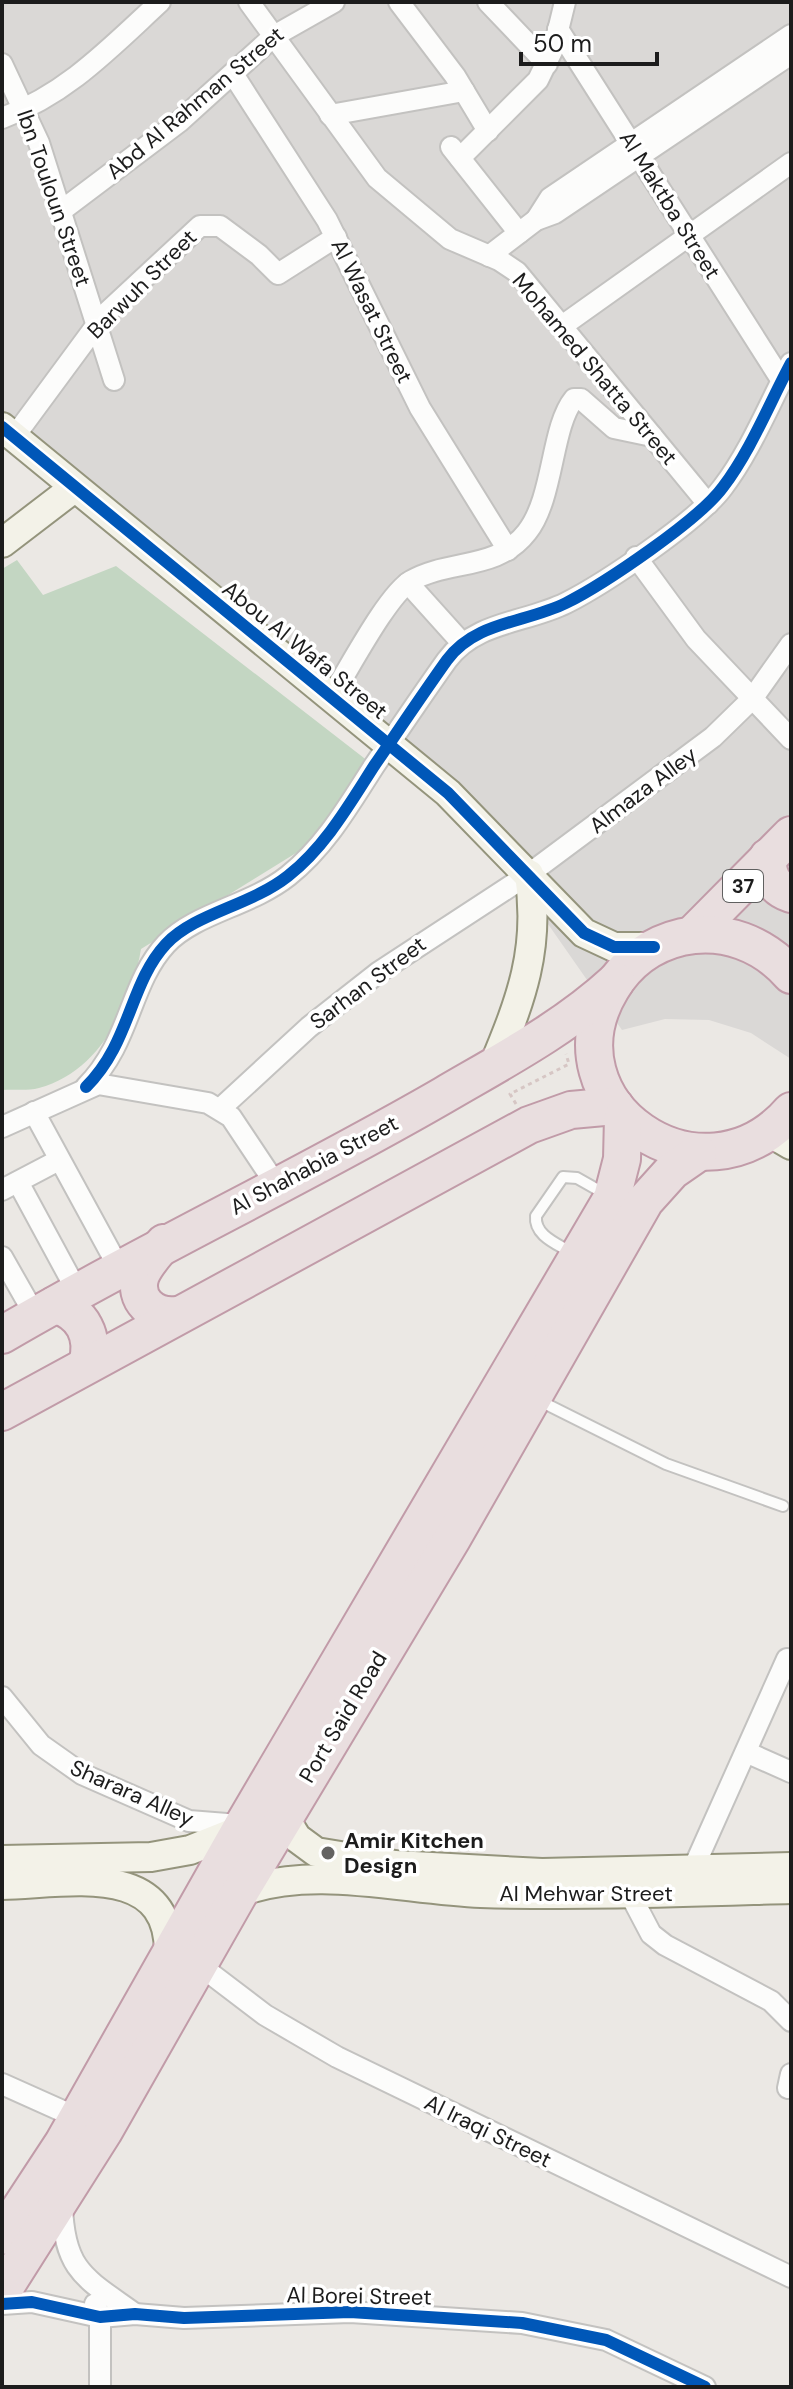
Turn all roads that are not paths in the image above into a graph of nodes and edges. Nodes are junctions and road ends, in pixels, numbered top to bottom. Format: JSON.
{"nodes":[{"id":1,"x":160,"y":2,"type":"edge"},
{"id":2,"x":249,"y":2,"type":"edge"},
{"id":3,"x":334,"y":2,"type":"edge"},
{"id":4,"x":399,"y":2,"type":"edge"},
{"id":5,"x":488,"y":2,"type":"edge"},
{"id":6,"x":565,"y":2,"type":"edge"},
{"id":7,"x":558,"y":29,"type":"junction"},
{"id":8,"x":791,"y":35,"type":"edge"},
{"id":9,"x":274,"y":36,"type":"junction"},
{"id":10,"x":791,"y":54,"type":"edge"},
{"id":11,"x":2,"y":64,"type":"edge"},
{"id":12,"x":547,"y":64,"type":"junction"},
{"id":13,"x":233,"y":74,"type":"junction"},
{"id":14,"x":464,"y":91,"type":"junction"},
{"id":15,"x":26,"y":109,"type":"junction"},
{"id":16,"x":330,"y":115,"type":"junction"},
{"id":17,"x":2,"y":118,"type":"edge"},
{"id":18,"x":488,"y":131,"type":"junction"},
{"id":19,"x":635,"y":150,"type":"junction"},
{"id":20,"x":791,"y":163,"type":"edge"},
{"id":21,"x":61,"y":211,"type":"junction"},
{"id":22,"x":519,"y":233,"type":"junction"},
{"id":23,"x":689,"y":235,"type":"junction"},
{"id":24,"x":336,"y":237,"type":"junction"},
{"id":25,"x":489,"y":256,"type":"junction"},
{"id":26,"x":96,"y":324,"type":"junction"},
{"id":27,"x":562,"y":326,"type":"junction"},
{"id":28,"x":786,"y":372,"type":"edge"},
{"id":29,"x":114,"y":380,"type":"dead end"},
{"id":30,"x":8,"y":432,"type":"edge"},
{"id":31,"x":652,"y":436,"type":"junction"},
{"id":32,"x":74,"y":488,"type":"junction"},
{"id":33,"x":708,"y":504,"type":"junction"},
{"id":34,"x":2,"y":543,"type":"edge"},
{"id":35,"x":508,"y":550,"type":"junction"},
{"id":36,"x":636,"y":557,"type":"junction"},
{"id":37,"x":408,"y":583,"type":"junction"},
{"id":38,"x":462,"y":643,"type":"junction"},
{"id":39,"x":791,"y":644,"type":"edge"},
{"id":40,"x":331,"y":697,"type":"junction"},
{"id":41,"x":752,"y":699,"type":"junction"},
{"id":42,"x":791,"y":739,"type":"edge"},
{"id":43,"x":389,"y":744,"type":"junction"},
{"id":44,"x":780,"y":846,"type":"edge"},
{"id":45,"x":529,"y":874,"type":"junction"},
{"id":46,"x":791,"y":894,"type":"edge"},
{"id":47,"x":692,"y":935,"type":"junction"},
{"id":48,"x":654,"y":947,"type":"junction"},
{"id":49,"x":791,"y":975,"type":"edge"},
{"id":50,"x":616,"y":981,"type":"junction"},
{"id":51,"x":493,"y":1067,"type":"junction"},
{"id":52,"x":86,"y":1087,"type":"junction"},
{"id":53,"x":221,"y":1108,"type":"junction"},
{"id":54,"x":619,"y":1111,"type":"junction"},
{"id":55,"x":34,"y":1112,"type":"junction"},
{"id":56,"x":2,"y":1127,"type":"edge"},
{"id":57,"x":784,"y":1130,"type":"edge"},
{"id":58,"x":698,"y":1153,"type":"junction"},
{"id":59,"x":59,"y":1160,"type":"junction"},
{"id":60,"x":10,"y":1186,"type":"edge"},
{"id":61,"x":277,"y":1186,"type":"junction"},
{"id":62,"x":612,"y":1198,"type":"junction"},
{"id":63,"x":165,"y":1242,"type":"junction"},
{"id":64,"x":578,"y":1256,"type":"junction"},
{"id":65,"x":2,"y":1257,"type":"edge"},
{"id":66,"x":119,"y":1268,"type":"junction"},
{"id":67,"x":56,"y":1304,"type":"junction"},
{"id":68,"x":177,"y":1315,"type":"junction"},
{"id":69,"x":2,"y":1335,"type":"edge"},
{"id":70,"x":87,"y":1364,"type":"junction"},
{"id":71,"x":531,"y":1397,"type":"junction"},
{"id":72,"x":2,"y":1412,"type":"edge"},
{"id":73,"x":783,"y":1506,"type":"dead end"},
{"id":74,"x":437,"y":1532,"type":"junction"},
{"id":75,"x":399,"y":1594,"type":"junction"},
{"id":76,"x":787,"y":1659,"type":"dead end"},
{"id":77,"x":785,"y":1682,"type":"edge"},
{"id":78,"x":2,"y":1697,"type":"edge"},
{"id":79,"x":746,"y":1752,"type":"junction"},
{"id":80,"x":791,"y":1772,"type":"edge"},
{"id":81,"x":284,"y":1817,"type":"junction"},
{"id":82,"x":241,"y":1828,"type":"junction"},
{"id":83,"x":2,"y":1860,"type":"edge"},
{"id":84,"x":791,"y":1867,"type":"edge"},
{"id":85,"x":693,"y":1869,"type":"junction"},
{"id":86,"x":2,"y":1885,"type":"edge"},
{"id":87,"x":791,"y":1889,"type":"edge"},
{"id":88,"x":240,"y":1892,"type":"junction"},
{"id":89,"x":630,"y":1894,"type":"junction"},
{"id":90,"x":184,"y":1959,"type":"junction"},
{"id":91,"x":791,"y":2021,"type":"edge"},
{"id":92,"x":2,"y":2084,"type":"edge"},
{"id":93,"x":78,"y":2118,"type":"junction"},
{"id":94,"x":62,"y":2203,"type":"junction"},
{"id":95,"x":2,"y":2236,"type":"edge"},
{"id":96,"x":791,"y":2277,"type":"edge"},
{"id":97,"x":87,"y":2279,"type":"junction"},
{"id":98,"x":2,"y":2292,"type":"edge"},
{"id":99,"x":2,"y":2304,"type":"edge"},
{"id":100,"x":135,"y":2314,"type":"junction"},
{"id":101,"x":100,"y":2317,"type":"junction"},
{"id":102,"x":100,"y":2387,"type":"edge"},
{"id":103,"x":705,"y":2387,"type":"edge"}],
"edges":[{"from":1,"to":15,"type":"street"},
{"from":2,"to":9,"type":"street","name":"Mohamed Shatta Street"},
{"from":3,"to":9,"type":"street","name":"Abd Al Rahman Street"},
{"from":4,"to":14,"type":"street"},
{"from":5,"to":12,"type":"street"},
{"from":6,"to":7,"type":"street"},
{"from":7,"to":12,"type":"street"},
{"from":7,"to":19,"type":"street","name":"Al Maktba Street"},
{"from":8,"to":19,"type":"street"},
{"from":9,"to":13,"type":"street","name":"Abd Al Rahman Street"},
{"from":9,"to":16,"type":"street","name":"Mohamed Shatta Street"},
{"from":10,"to":19,"type":"street"},
{"from":11,"to":15,"type":"street","name":"Ibn Touloun Street"},
{"from":12,"to":18,"type":"street"},
{"from":13,"to":21,"type":"street","name":"Abd Al Rahman Street"},
{"from":13,"to":24,"type":"street","name":"Al Wasat Street"},
{"from":14,"to":16,"type":"street"},
{"from":14,"to":18,"type":"street"},
{"from":15,"to":17,"type":"street"},
{"from":15,"to":21,"type":"street","name":"Ibn Touloun Street"},
{"from":16,"to":25,"type":"street","name":"Mohamed Shatta Street"},
{"from":18,"to":22,"type":"street"},
{"from":19,"to":22,"type":"street"},
{"from":19,"to":23,"type":"street","name":"Al Maktba Street"},
{"from":20,"to":23,"type":"street"},
{"from":21,"to":26,"type":"street","name":"Ibn Touloun Street"},
{"from":22,"to":25,"type":"street"},
{"from":23,"to":27,"type":"street"},
{"from":23,"to":28,"type":"street","name":"Al Maktba Street"},
{"from":24,"to":26,"type":"street","name":"Barwuh Street"},
{"from":24,"to":35,"type":"street","name":"Al Wasat Street"},
{"from":25,"to":27,"type":"street","name":"Mohamed Shatta Street"},
{"from":26,"to":29,"type":"street","name":"Ibn Touloun Street"},
{"from":26,"to":30,"type":"street","name":"Barwuh Street"},
{"from":27,"to":31,"type":"street","name":"Mohamed Shatta Street"},
{"from":28,"to":33,"type":"street"},
{"from":30,"to":32,"type":"street","name":"Abou Al Wafa Street"},
{"from":31,"to":33,"type":"street","name":"Mohamed Shatta Street"},
{"from":31,"to":35,"type":"street"},
{"from":32,"to":34,"type":"street"},
{"from":32,"to":40,"type":"street","name":"Abou Al Wafa Street"},
{"from":33,"to":36,"type":"street"},
{"from":35,"to":37,"type":"street"},
{"from":36,"to":38,"type":"street"},
{"from":36,"to":41,"type":"street"},
{"from":37,"to":38,"type":"street"},
{"from":37,"to":40,"type":"street"},
{"from":38,"to":43,"type":"street"},
{"from":39,"to":41,"type":"street","name":"Almaza Alley"},
{"from":40,"to":43,"type":"street","name":"Abou Al Wafa Street"},
{"from":41,"to":42,"type":"street"},
{"from":41,"to":45,"type":"street","name":"Almaza Alley"},
{"from":43,"to":45,"type":"street","name":"Abou Al Wafa Street"},
{"from":43,"to":52,"type":"street"},
{"from":44,"to":46,"type":"highway"},
{"from":44,"to":47,"type":"highway","number":"37"},
{"from":45,"to":48,"type":"street","name":"Abou Al Wafa Street"},
{"from":45,"to":51,"type":"street"},
{"from":45,"to":53,"type":"street","name":"Sarhan Street"},
{"from":47,"to":48,"type":"highway"},
{"from":47,"to":49,"type":"highway"},
{"from":48,"to":50,"type":"highway","name":"Al Shahabia Street"},
{"from":50,"to":51,"type":"highway","name":"Al Shahabia Street"},
{"from":50,"to":54,"type":"highway"},
{"from":51,"to":61,"type":"highway","name":"Al Shahabia Street"},
{"from":52,"to":53,"type":"street"},
{"from":52,"to":55,"type":"street"},
{"from":53,"to":61,"type":"street"},
{"from":54,"to":58,"type":"highway"},
{"from":54,"to":62,"type":"highway","name":"Port Said Road"},
{"from":54,"to":68,"type":"highway"},
{"from":55,"to":56,"type":"street"},
{"from":55,"to":59,"type":"street"},
{"from":57,"to":58,"type":"highway"},
{"from":58,"to":71,"type":"highway","name":"Port Said Road"},
{"from":59,"to":60,"type":"street"},
{"from":59,"to":66,"type":"street"},
{"from":60,"to":67,"type":"street"},
{"from":61,"to":63,"type":"highway","name":"Al Shahabia Street"},
{"from":62,"to":64,"type":"highway","name":"Port Said Road"},
{"from":62,"to":64,"type":"lane"},
{"from":63,"to":66,"type":"highway","name":"Al Shahabia Street"},
{"from":63,"to":68,"type":"highway"},
{"from":64,"to":74,"type":"highway","name":"Port Said Road"},
{"from":65,"to":67,"type":"street"},
{"from":66,"to":67,"type":"highway","name":"Al Shahabia Street"},
{"from":67,"to":69,"type":"highway","name":"Al Shahabia Street"},
{"from":67,"to":70,"type":"highway"},
{"from":68,"to":70,"type":"highway"},
{"from":70,"to":72,"type":"highway"},
{"from":71,"to":73,"type":"lane"},
{"from":71,"to":74,"type":"highway","name":"Port Said Road"},
{"from":74,"to":75,"type":"highway","name":"Port Said Road"},
{"from":75,"to":81,"type":"highway","name":"Port Said Road"},
{"from":75,"to":82,"type":"highway","name":"Port Said Road"},
{"from":76,"to":77,"type":"street"},
{"from":77,"to":79,"type":"street"},
{"from":78,"to":82,"type":"street","name":"Sharara Alley"},
{"from":79,"to":80,"type":"street"},
{"from":79,"to":85,"type":"street"},
{"from":81,"to":85,"type":"street","name":"Al Mehwar Street"},
{"from":81,"to":88,"type":"highway","name":"Port Said Road"},
{"from":82,"to":83,"type":"street"},
{"from":82,"to":90,"type":"highway","name":"Port Said Road"},
{"from":84,"to":85,"type":"street","name":"Al Mehwar Street"},
{"from":86,"to":90,"type":"street"},
{"from":87,"to":89,"type":"street","name":"Al Mehwar Street"},
{"from":88,"to":89,"type":"street","name":"Al Mehwar Street"},
{"from":88,"to":90,"type":"highway","name":"Port Said Road"},
{"from":89,"to":91,"type":"street"},
{"from":90,"to":93,"type":"highway","name":"Port Said Road"},
{"from":90,"to":94,"type":"highway","name":"Port Said Road"},
{"from":90,"to":96,"type":"street","name":"Al Iraqi Street"},
{"from":92,"to":93,"type":"street"},
{"from":93,"to":95,"type":"highway","name":"Port Said Road"},
{"from":94,"to":97,"type":"street"},
{"from":94,"to":98,"type":"highway","name":"Port Said Road"},
{"from":97,"to":100,"type":"street"},
{"from":97,"to":101,"type":"street"},
{"from":99,"to":101,"type":"street","name":"Al Borei Street"},
{"from":100,"to":101,"type":"street","name":"Al Borei Street"},
{"from":100,"to":103,"type":"street","name":"Al Borei Street"},
{"from":101,"to":102,"type":"street"}]}
